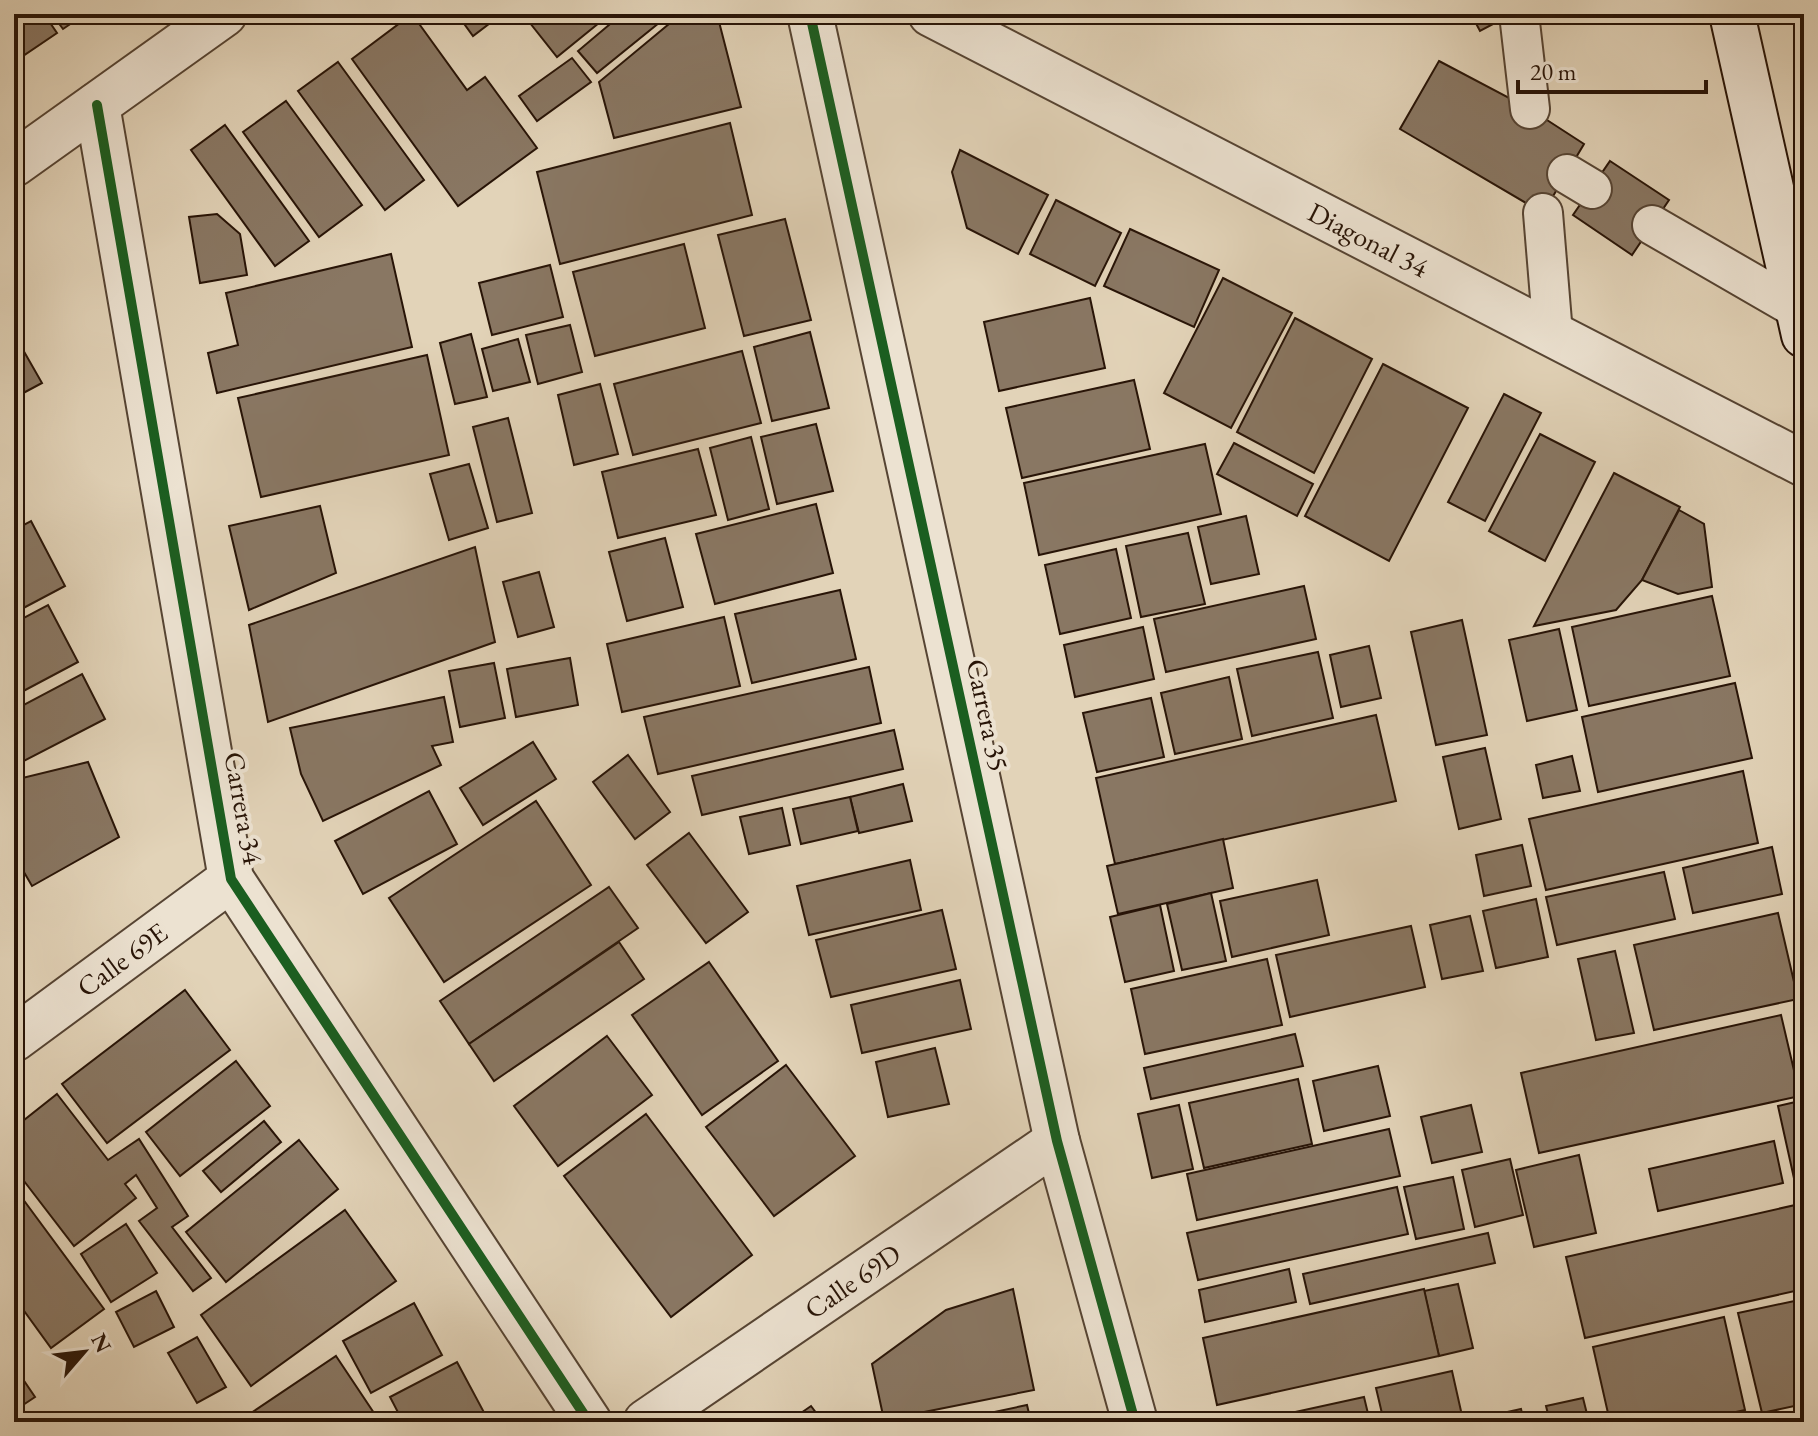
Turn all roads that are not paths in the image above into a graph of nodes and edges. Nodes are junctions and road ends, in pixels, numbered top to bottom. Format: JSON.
{"nodes":[{"id":1,"x":224,"y":14,"type":"edge"},
{"id":2,"x":810,"y":14,"type":"edge"},
{"id":3,"x":931,"y":14,"type":"edge"},
{"id":4,"x":1519,"y":14,"type":"edge"},
{"id":5,"x":1732,"y":14,"type":"edge"},
{"id":6,"x":97,"y":105,"type":"junction"},
{"id":7,"x":1530,"y":109,"type":"dead end"},
{"id":8,"x":14,"y":164,"type":"edge"},
{"id":9,"x":1543,"y":213,"type":"dead end"},
{"id":10,"x":1652,"y":225,"type":"dead end"},
{"id":11,"x":1801,"y":322,"type":"edge"},
{"id":12,"x":1553,"y":334,"type":"junction"},
{"id":13,"x":1804,"y":464,"type":"edge"},
{"id":14,"x":231,"y":879,"type":"junction"},
{"id":15,"x":14,"y":1039,"type":"edge"},
{"id":16,"x":1057,"y":1141,"type":"junction"},
{"id":17,"x":589,"y":1422,"type":"edge"},
{"id":18,"x":646,"y":1422,"type":"edge"},
{"id":19,"x":1135,"y":1422,"type":"edge"}],
"edges":[{"from":1,"to":6,"type":"street"},
{"from":2,"to":16,"type":"street","name":"Carrera 35"},
{"from":3,"to":12,"type":"street","name":"Diagonal 34"},
{"from":4,"to":7,"type":"lane"},
{"from":5,"to":11,"type":"street"},
{"from":6,"to":8,"type":"street"},
{"from":6,"to":14,"type":"street","name":"Carrera 34"},
{"from":9,"to":12,"type":"lane"},
{"from":10,"to":11,"type":"lane"},
{"from":12,"to":13,"type":"street","name":"Diagonal 34"},
{"from":14,"to":15,"type":"street","name":"Calle 69E"},
{"from":14,"to":17,"type":"street","name":"Carrera 34"},
{"from":16,"to":18,"type":"street","name":"Calle 69D"},
{"from":16,"to":19,"type":"street","name":"Carrera 35"}]}
